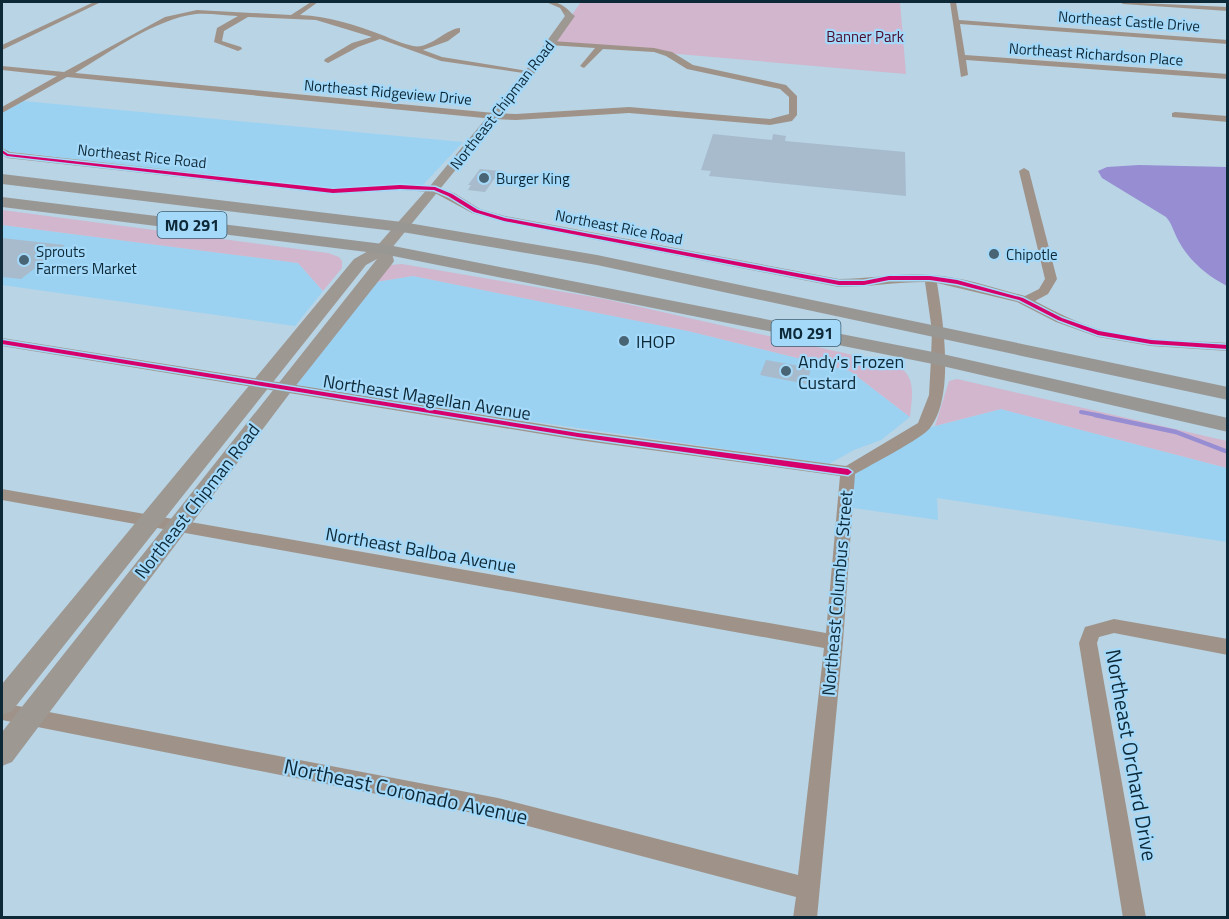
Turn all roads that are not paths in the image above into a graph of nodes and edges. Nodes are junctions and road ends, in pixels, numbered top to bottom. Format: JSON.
{"nodes":[{"id":1,"x":98,"y":2,"type":"edge"},
{"id":2,"x":315,"y":2,"type":"edge"},
{"id":3,"x":549,"y":2,"type":"edge"},
{"id":4,"x":954,"y":2,"type":"edge"},
{"id":5,"x":1123,"y":2,"type":"edge"},
{"id":6,"x":1227,"y":9,"type":"edge"},
{"id":7,"x":249,"y":13,"type":"junction"},
{"id":8,"x":568,"y":14,"type":"joint"},
{"id":9,"x":294,"y":16,"type":"junction"},
{"id":10,"x":956,"y":22,"type":"junction"},
{"id":11,"x":457,"y":30,"type":"dead end"},
{"id":12,"x":379,"y":37,"type":"junction"},
{"id":13,"x":1227,"y":42,"type":"edge"},
{"id":14,"x":552,"y":43,"type":"junction"},
{"id":15,"x":601,"y":46,"type":"junction"},
{"id":16,"x":2,"y":48,"type":"edge"},
{"id":17,"x":238,"y":49,"type":"dead end"},
{"id":18,"x":415,"y":50,"type":"junction"},
{"id":19,"x":962,"y":57,"type":"junction"},
{"id":20,"x":328,"y":61,"type":"dead end"},
{"id":21,"x":584,"y":66,"type":"dead end"},
{"id":22,"x":690,"y":67,"type":"junction"},
{"id":23,"x":2,"y":68,"type":"edge"},
{"id":24,"x":530,"y":72,"type":"junction"},
{"id":25,"x":678,"y":74,"type":"dead end"},
{"id":26,"x":64,"y":75,"type":"junction"},
{"id":27,"x":964,"y":75,"type":"dead end"},
{"id":28,"x":1227,"y":77,"type":"edge"},
{"id":29,"x":2,"y":110,"type":"edge"},
{"id":30,"x":1175,"y":115,"type":"dead end"},
{"id":31,"x":494,"y":116,"type":"junction"},
{"id":32,"x":1227,"y":119,"type":"edge"},
{"id":33,"x":2,"y":151,"type":"edge"},
{"id":34,"x":1024,"y":171,"type":"dead end"},
{"id":35,"x":2,"y":179,"type":"edge"},
{"id":36,"x":435,"y":189,"type":"junction"},
{"id":37,"x":2,"y":202,"type":"edge"},
{"id":38,"x":402,"y":227,"type":"junction"},
{"id":39,"x":383,"y":249,"type":"junction"},
{"id":40,"x":930,"y":278,"type":"junction"},
{"id":41,"x":1026,"y":301,"type":"junction"},
{"id":42,"x":314,"y":319,"type":"junction"},
{"id":43,"x":337,"y":321,"type":"junction"},
{"id":44,"x":938,"y":331,"type":"junction"},
{"id":45,"x":2,"y":342,"type":"edge"},
{"id":46,"x":1227,"y":347,"type":"edge"},
{"id":47,"x":938,"y":359,"type":"junction"},
{"id":48,"x":260,"y":385,"type":"junction"},
{"id":49,"x":283,"y":389,"type":"junction"},
{"id":50,"x":1227,"y":394,"type":"edge"},
{"id":51,"x":1227,"y":425,"type":"edge"},
{"id":52,"x":848,"y":472,"type":"junction"},
{"id":53,"x":2,"y":494,"type":"edge"},
{"id":54,"x":149,"y":522,"type":"junction"},
{"id":55,"x":178,"y":527,"type":"junction"},
{"id":56,"x":834,"y":642,"type":"junction"},
{"id":57,"x":1227,"y":647,"type":"edge"},
{"id":58,"x":2,"y":703,"type":"edge"},
{"id":59,"x":2,"y":711,"type":"edge"},
{"id":60,"x":29,"y":717,"type":"junction"},
{"id":61,"x":2,"y":753,"type":"edge"},
{"id":62,"x":807,"y":889,"type":"junction"},
{"id":63,"x":805,"y":918,"type":"edge"},
{"id":64,"x":1135,"y":918,"type":"edge"}],
"edges":[{"from":1,"to":16,"type":"street"},
{"from":2,"to":9,"type":"street"},
{"from":3,"to":8,"type":"street"},
{"from":4,"to":10,"type":"street"},
{"from":5,"to":6,"type":"street"},
{"from":7,"to":9,"type":"street"},
{"from":7,"to":17,"type":"street"},
{"from":7,"to":26,"type":"street"},
{"from":8,"to":14,"type":"main road","name":"Northeast Chipman Road"},
{"from":9,"to":12,"type":"street"},
{"from":10,"to":13,"type":"street","name":"Northeast Castle Drive"},
{"from":10,"to":19,"type":"street"},
{"from":11,"to":18,"type":"street"},
{"from":12,"to":18,"type":"street"},
{"from":12,"to":20,"type":"street"},
{"from":14,"to":15,"type":"street"},
{"from":14,"to":24,"type":"main road","name":"Northeast Chipman Road"},
{"from":15,"to":21,"type":"street"},
{"from":15,"to":22,"type":"street"},
{"from":18,"to":24,"type":"street"},
{"from":19,"to":27,"type":"street"},
{"from":19,"to":28,"type":"street","name":"Northeast Richardson Place"},
{"from":22,"to":25,"type":"street"},
{"from":22,"to":31,"type":"street","name":"Northeast Ridgeview Drive"},
{"from":23,"to":26,"type":"street","name":"Northeast Ridgeview Drive"},
{"from":24,"to":31,"type":"main road","name":"Northeast Chipman Road"},
{"from":26,"to":29,"type":"street"},
{"from":26,"to":31,"type":"street","name":"Northeast Ridgeview Drive"},
{"from":30,"to":32,"type":"street"},
{"from":31,"to":36,"type":"main road","name":"Northeast Chipman Road"},
{"from":33,"to":36,"type":"street","name":"Northeast Rice Road"},
{"from":34,"to":41,"type":"street"},
{"from":35,"to":38,"type":"main road","number":"MO 291"},
{"from":36,"to":38,"type":"main road","name":"Northeast Chipman Road"},
{"from":36,"to":40,"type":"street","name":"Northeast Rice Road"},
{"from":37,"to":39,"type":"main road","number":"MO 291"},
{"from":38,"to":39,"type":"main road","name":"Northeast Chipman Road"},
{"from":38,"to":44,"type":"main road","number":"MO 291"},
{"from":39,"to":42,"type":"main road","name":"Northeast Chipman Road"},
{"from":39,"to":43,"type":"main road","name":"Northeast Chipman Road"},
{"from":39,"to":47,"type":"main road","number":"MO 291"},
{"from":40,"to":41,"type":"street","name":"Northeast Rice Road"},
{"from":40,"to":44,"type":"street","name":"Northeast Columbus Street"},
{"from":41,"to":46,"type":"street","name":"Northeast Rice Road"},
{"from":42,"to":43,"type":"main road"},
{"from":42,"to":48,"type":"main road","name":"Northeast Chipman Road"},
{"from":43,"to":49,"type":"main road","name":"Northeast Chipman Road"},
{"from":44,"to":47,"type":"street","name":"Northeast Columbus Street"},
{"from":44,"to":50,"type":"main road","number":"MO 291"},
{"from":45,"to":48,"type":"street","name":"Northeast Magellan Avenue"},
{"from":47,"to":51,"type":"main road","number":"MO 291"},
{"from":47,"to":52,"type":"street","name":"Northeast Columbus Street"},
{"from":48,"to":49,"type":"street","name":"Northeast Magellan Avenue"},
{"from":48,"to":54,"type":"main road","name":"Northeast Chipman Road"},
{"from":49,"to":52,"type":"street","name":"Northeast Magellan Avenue"},
{"from":49,"to":55,"type":"main road","name":"Northeast Chipman Road"},
{"from":52,"to":56,"type":"street","name":"Northeast Columbus Street"},
{"from":53,"to":54,"type":"street","name":"Northeast Balboa Avenue"},
{"from":54,"to":55,"type":"street","name":"Northeast Balboa Avenue"},
{"from":54,"to":58,"type":"main road","name":"Northeast Chipman Road"},
{"from":55,"to":56,"type":"street","name":"Northeast Balboa Avenue"},
{"from":55,"to":60,"type":"main road","name":"Northeast Chipman Road"},
{"from":56,"to":62,"type":"street","name":"Northeast Columbus Street"},
{"from":57,"to":64,"type":"street","name":"Northeast Orchard Drive"},
{"from":59,"to":60,"type":"street","name":"Northeast Coronado Avenue"},
{"from":60,"to":61,"type":"main road","name":"Northeast Chipman Road"},
{"from":60,"to":62,"type":"street","name":"Northeast Coronado Avenue"},
{"from":62,"to":63,"type":"street","name":"Northeast Columbus Street"}]}
